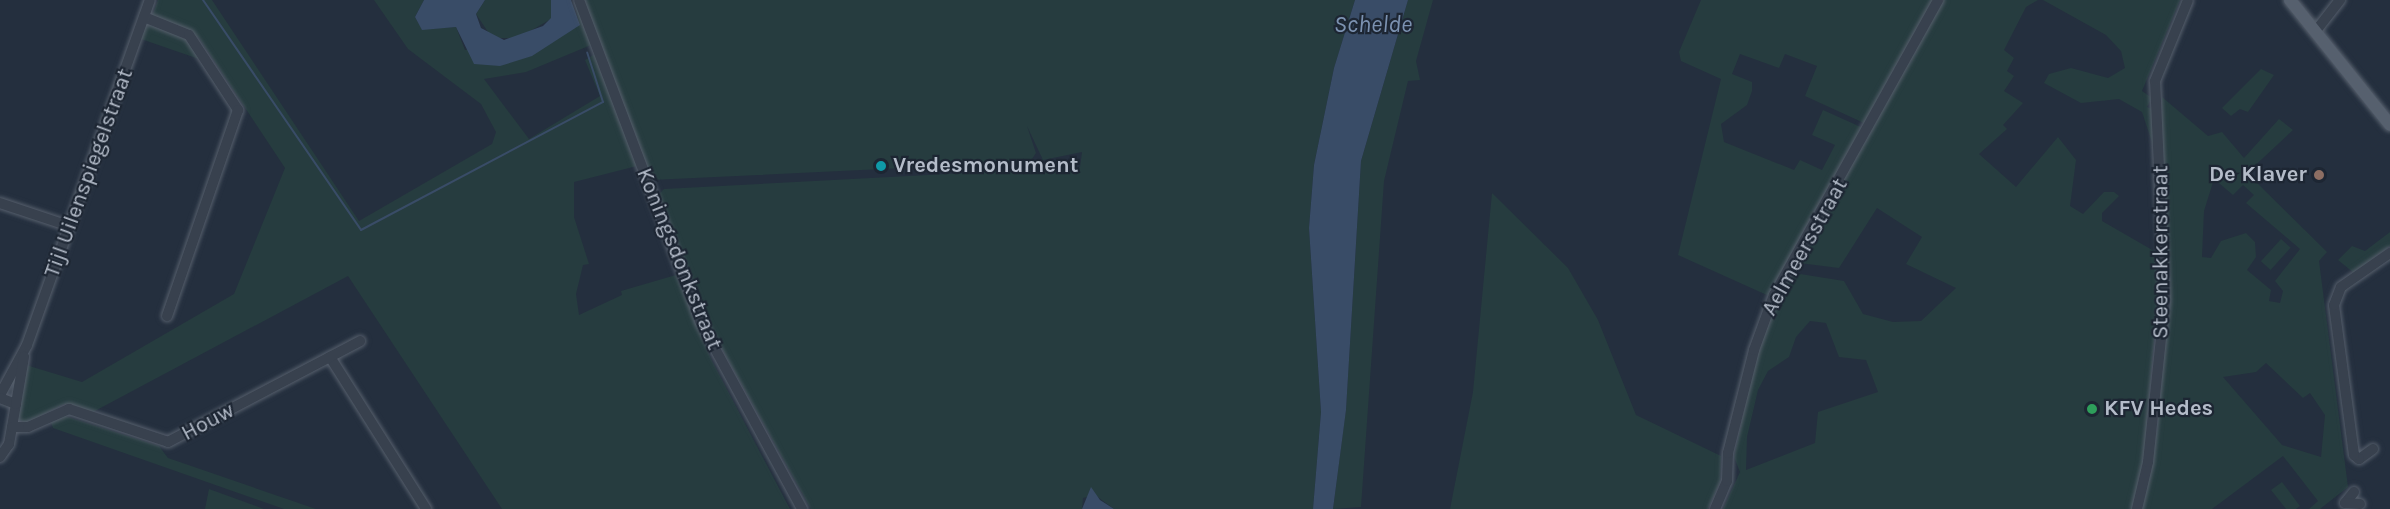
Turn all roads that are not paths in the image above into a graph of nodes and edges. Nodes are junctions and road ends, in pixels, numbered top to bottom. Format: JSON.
{"nodes":[{"id":1,"x":150,"y":0,"type":"edge"},
{"id":2,"x":579,"y":0,"type":"edge"},
{"id":3,"x":1938,"y":0,"type":"edge"},
{"id":4,"x":2188,"y":0,"type":"edge"},
{"id":5,"x":2290,"y":0,"type":"edge"},
{"id":6,"x":2340,"y":0,"type":"edge"},
{"id":7,"x":144,"y":17,"type":"junction"},
{"id":8,"x":2315,"y":32,"type":"junction"},
{"id":9,"x":2390,"y":125,"type":"edge"},
{"id":10,"x":0,"y":202,"type":"edge"},
{"id":11,"x":69,"y":226,"type":"junction"},
{"id":12,"x":2390,"y":253,"type":"edge"},
{"id":13,"x":168,"y":316,"type":"dead end"},
{"id":14,"x":360,"y":341,"type":"dead end"},
{"id":15,"x":27,"y":345,"type":"junction"},
{"id":16,"x":330,"y":357,"type":"junction"},
{"id":17,"x":0,"y":397,"type":"edge"},
{"id":18,"x":16,"y":404,"type":"junction"},
{"id":19,"x":12,"y":427,"type":"junction"},
{"id":20,"x":2373,"y":450,"type":"dead end"},
{"id":21,"x":0,"y":457,"type":"edge"},
{"id":22,"x":2353,"y":490,"type":"dead end"},
{"id":23,"x":2361,"y":506,"type":"edge"},
{"id":24,"x":426,"y":509,"type":"edge"},
{"id":25,"x":802,"y":509,"type":"edge"},
{"id":26,"x":1715,"y":509,"type":"edge"},
{"id":27,"x":2137,"y":509,"type":"edge"}],
"edges":[{"from":1,"to":7,"type":"street","name":"Tijl Uilenspiegelstraat"},
{"from":2,"to":25,"type":"street","name":"Koningsdonkstraat"},
{"from":3,"to":26,"type":"street","name":"Aelmeersstraat"},
{"from":4,"to":27,"type":"street","name":"Steenakkerstraat"},
{"from":5,"to":8,"type":"main road"},
{"from":6,"to":8,"type":"street"},
{"from":7,"to":11,"type":"street","name":"Tijl Uilenspiegelstraat"},
{"from":7,"to":13,"type":"street"},
{"from":8,"to":9,"type":"main road"},
{"from":10,"to":11,"type":"street"},
{"from":11,"to":15,"type":"street","name":"Tijl Uilenspiegelstraat"},
{"from":12,"to":20,"type":"street"},
{"from":14,"to":16,"type":"street","name":"Houw"},
{"from":15,"to":17,"type":"street","name":"Tijl Uilenspiegelstraat"},
{"from":15,"to":18,"type":"street","name":"Tijl Uilenspiegelstraat"},
{"from":16,"to":19,"type":"street","name":"Houw"},
{"from":16,"to":24,"type":"street"},
{"from":17,"to":18,"type":"street","name":"Tijl Uilenspiegelstraat"},
{"from":18,"to":19,"type":"street","name":"Tijl Uilenspiegelstraat"},
{"from":19,"to":21,"type":"street","name":"Tijl Uilenspiegelstraat"},
{"from":22,"to":23,"type":"street"}]}
